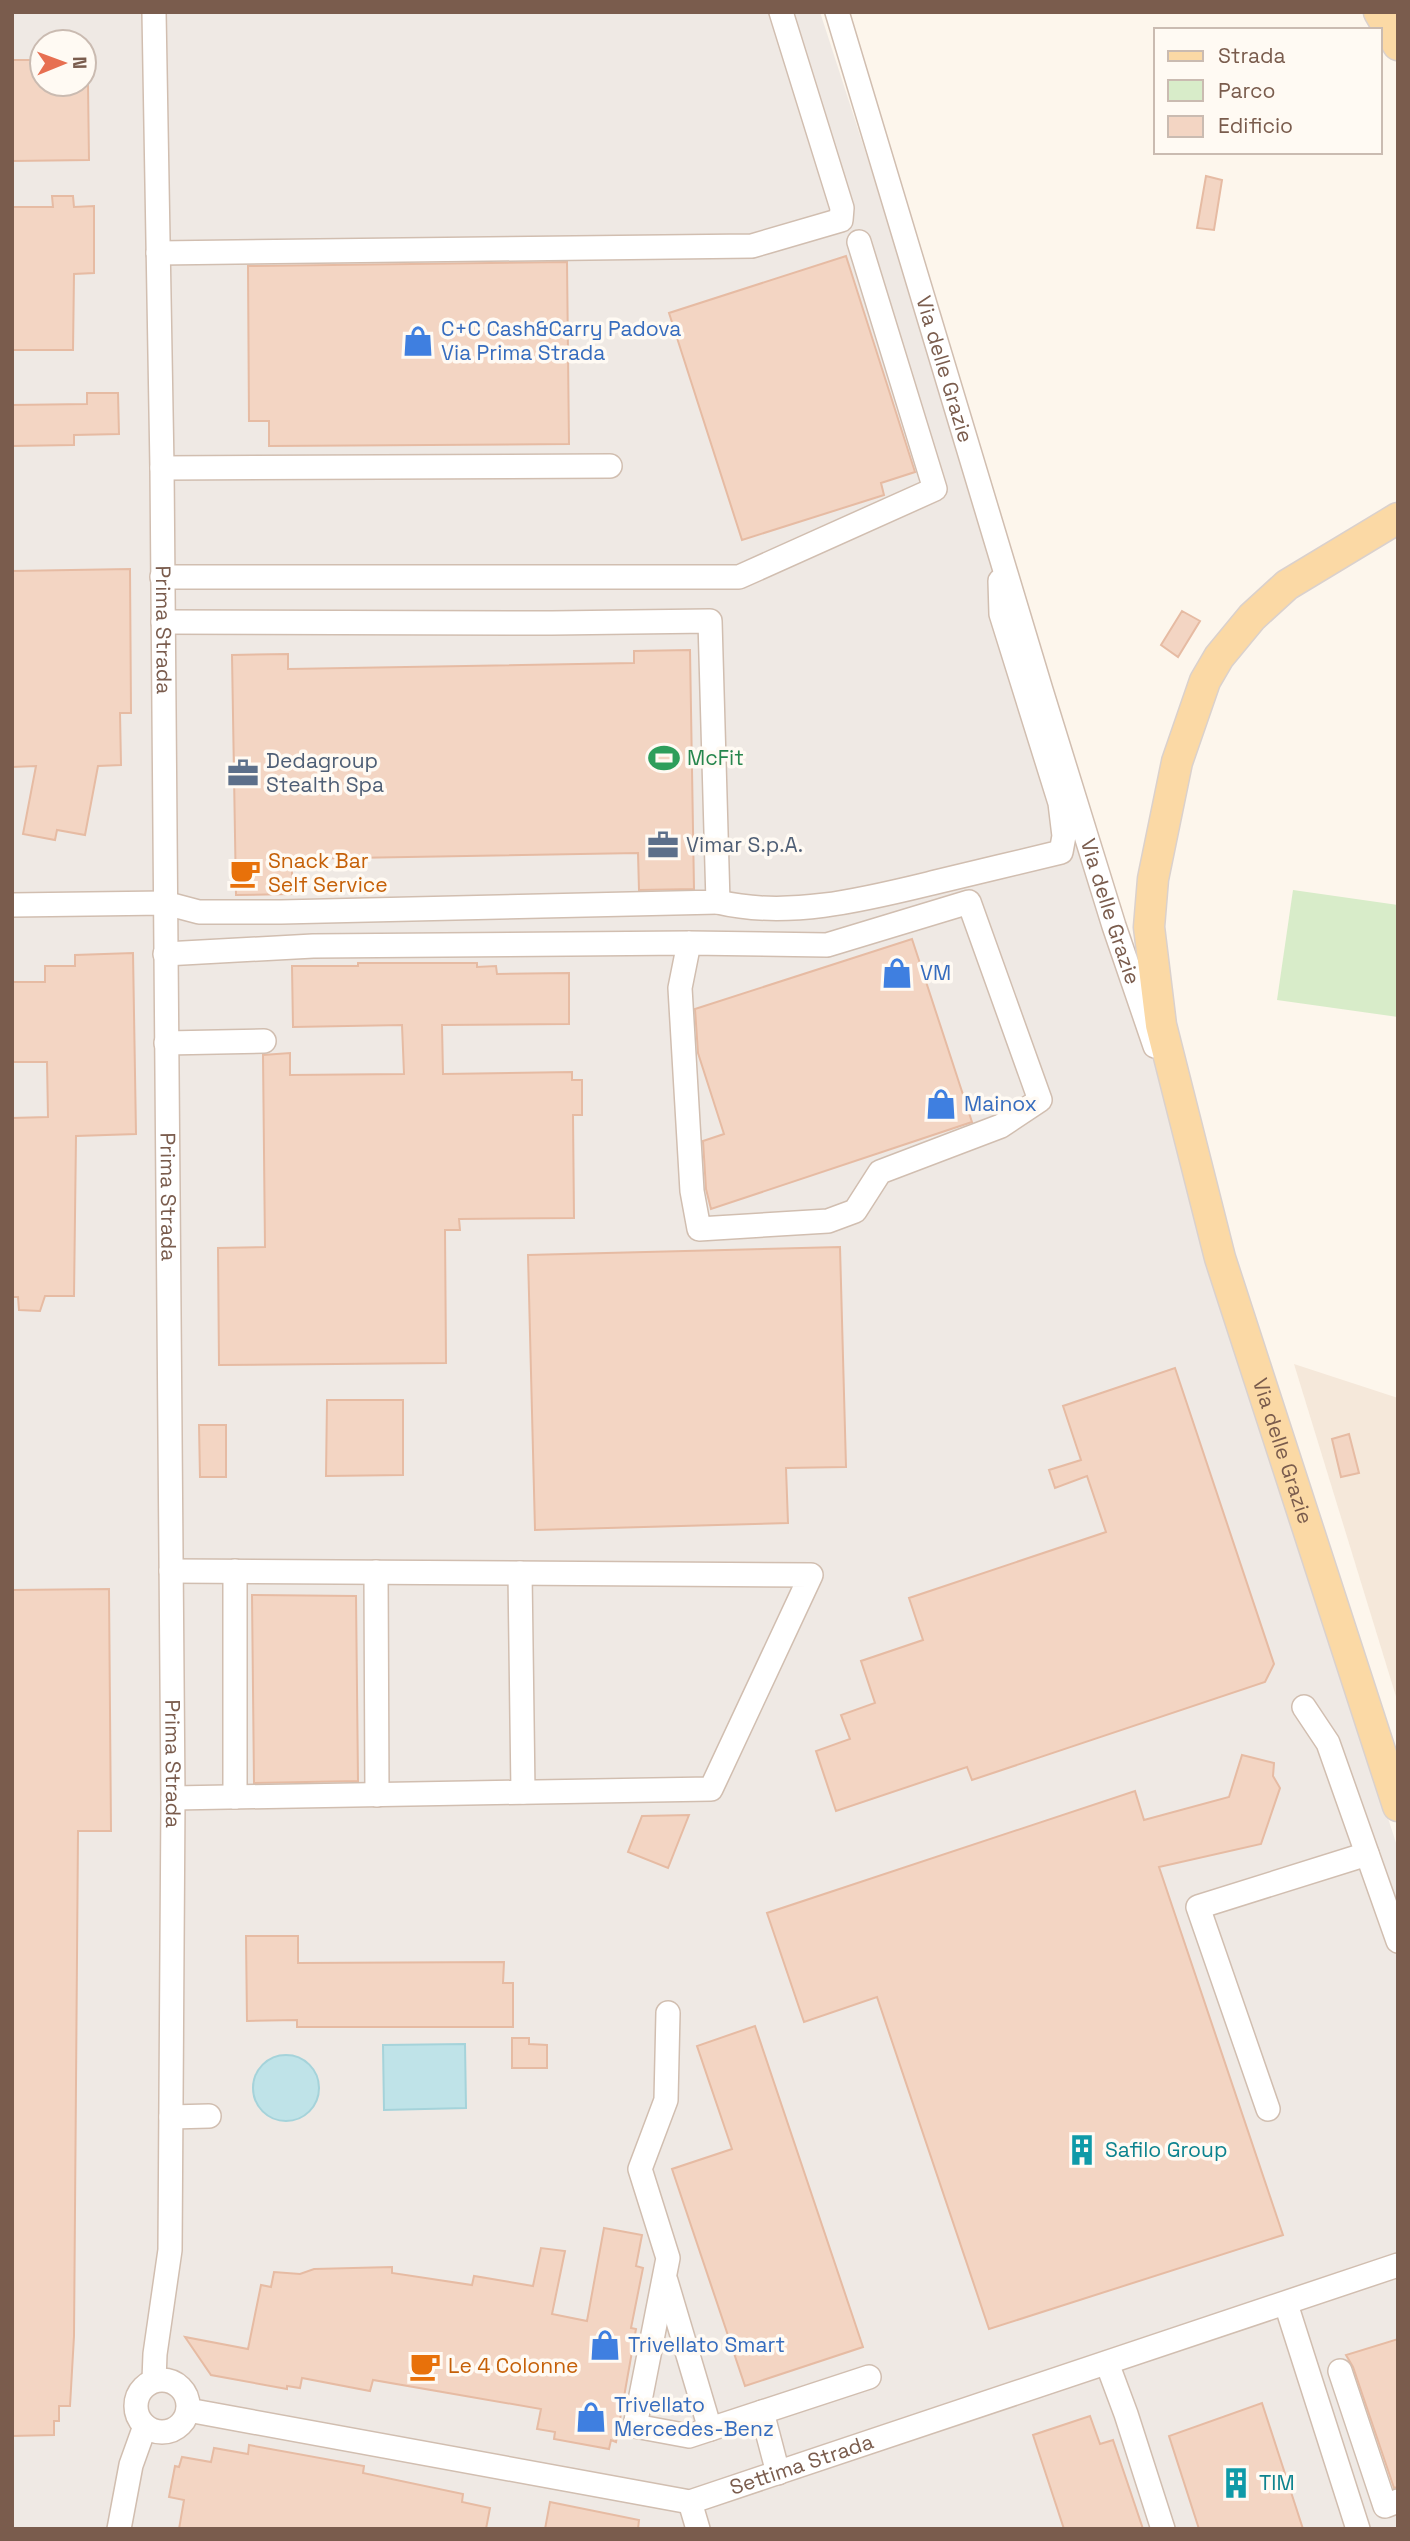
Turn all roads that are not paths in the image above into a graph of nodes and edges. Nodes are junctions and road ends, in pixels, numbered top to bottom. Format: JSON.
{"nodes":[{"id":1,"x":154,"y":12,"type":"edge"},
{"id":2,"x":781,"y":12,"type":"edge"},
{"id":3,"x":837,"y":12,"type":"edge"},
{"id":4,"x":1380,"y":12,"type":"edge"},
{"id":5,"x":1398,"y":45,"type":"edge"},
{"id":6,"x":859,"y":242,"type":"dead end"},
{"id":7,"x":158,"y":253,"type":"junction"},
{"id":8,"x":610,"y":466,"type":"dead end"},
{"id":9,"x":162,"y":468,"type":"junction"},
{"id":10,"x":1398,"y":519,"type":"edge"},
{"id":11,"x":1000,"y":553,"type":"junction"},
{"id":12,"x":162,"y":577,"type":"junction"},
{"id":13,"x":163,"y":622,"type":"junction"},
{"id":14,"x":718,"y":902,"type":"junction"},
{"id":15,"x":165,"y":903,"type":"junction"},
{"id":16,"x":12,"y":905,"type":"edge"},
{"id":17,"x":689,"y":943,"type":"junction"},
{"id":18,"x":165,"y":954,"type":"junction"},
{"id":19,"x":264,"y":1041,"type":"dead end"},
{"id":20,"x":166,"y":1042,"type":"junction"},
{"id":21,"x":1192,"y":1155,"type":"junction"},
{"id":22,"x":171,"y":1571,"type":"junction"},
{"id":23,"x":235,"y":1571,"type":"junction"},
{"id":24,"x":376,"y":1572,"type":"junction"},
{"id":25,"x":520,"y":1573,"type":"junction"},
{"id":26,"x":1304,"y":1707,"type":"dead end"},
{"id":27,"x":523,"y":1792,"type":"junction"},
{"id":28,"x":377,"y":1795,"type":"junction"},
{"id":29,"x":235,"y":1797,"type":"junction"},
{"id":30,"x":173,"y":1798,"type":"junction"},
{"id":31,"x":1398,"y":1806,"type":"edge"},
{"id":32,"x":1367,"y":1854,"type":"junction"},
{"id":33,"x":1398,"y":1941,"type":"edge"},
{"id":34,"x":668,"y":2013,"type":"dead end"},
{"id":35,"x":1268,"y":2109,"type":"dead end"},
{"id":36,"x":209,"y":2116,"type":"dead end"},
{"id":37,"x":171,"y":2117,"type":"junction"},
{"id":38,"x":1398,"y":2265,"type":"edge"},
{"id":39,"x":665,"y":2276,"type":"junction"},
{"id":40,"x":1286,"y":2304,"type":"junction"},
{"id":41,"x":1107,"y":2363,"type":"junction"},
{"id":42,"x":1340,"y":2371,"type":"dead end"},
{"id":43,"x":869,"y":2377,"type":"dead end"},
{"id":44,"x":154,"y":2380,"type":"junction"},
{"id":45,"x":188,"y":2410,"type":"junction"},
{"id":46,"x":762,"y":2412,"type":"junction"},
{"id":47,"x":145,"y":2426,"type":"junction"},
{"id":48,"x":710,"y":2428,"type":"junction"},
{"id":49,"x":778,"y":2473,"type":"junction"},
{"id":50,"x":1398,"y":2501,"type":"edge"},
{"id":51,"x":690,"y":2502,"type":"junction"},
{"id":52,"x":119,"y":2529,"type":"edge"},
{"id":53,"x":698,"y":2529,"type":"edge"},
{"id":54,"x":1163,"y":2529,"type":"edge"},
{"id":55,"x":1359,"y":2529,"type":"edge"}],
"edges":[{"from":1,"to":7,"type":"street","name":"Prima Strada"},
{"from":2,"to":7,"type":"street"},
{"from":3,"to":11,"type":"street","name":"Via delle Grazie"},
{"from":4,"to":5,"type":"main road"},
{"from":6,"to":12,"type":"street"},
{"from":7,"to":9,"type":"street","name":"Prima Strada"},
{"from":8,"to":9,"type":"street"},
{"from":9,"to":12,"type":"street","name":"Prima Strada"},
{"from":10,"to":21,"type":"main road"},
{"from":11,"to":14,"type":"street"},
{"from":11,"to":21,"type":"street","name":"Via delle Grazie"},
{"from":12,"to":13,"type":"street","name":"Prima Strada"},
{"from":13,"to":14,"type":"street"},
{"from":13,"to":15,"type":"street","name":"Prima Strada"},
{"from":14,"to":15,"type":"street"},
{"from":15,"to":16,"type":"street"},
{"from":15,"to":18,"type":"street","name":"Prima Strada"},
{"from":17,"to":17,"type":"street"},
{"from":17,"to":18,"type":"street"},
{"from":18,"to":20,"type":"street","name":"Prima Strada"},
{"from":19,"to":20,"type":"street"},
{"from":20,"to":22,"type":"street","name":"Prima Strada"},
{"from":21,"to":31,"type":"main road","name":"Via delle Grazie"},
{"from":22,"to":23,"type":"street"},
{"from":22,"to":30,"type":"street","name":"Prima Strada"},
{"from":23,"to":24,"type":"street"},
{"from":23,"to":29,"type":"street"},
{"from":24,"to":25,"type":"street"},
{"from":24,"to":28,"type":"street"},
{"from":25,"to":27,"type":"street"},
{"from":25,"to":27,"type":"street"},
{"from":26,"to":32,"type":"street"},
{"from":27,"to":28,"type":"street"},
{"from":28,"to":29,"type":"street"},
{"from":29,"to":30,"type":"street"},
{"from":30,"to":37,"type":"street","name":"Prima Strada"},
{"from":32,"to":33,"type":"street"},
{"from":32,"to":35,"type":"street"},
{"from":34,"to":39,"type":"street"},
{"from":36,"to":37,"type":"street"},
{"from":37,"to":44,"type":"street","name":"Prima Strada"},
{"from":38,"to":40,"type":"street","name":"Settima Strada"},
{"from":39,"to":48,"type":"street"},
{"from":39,"to":48,"type":"street"},
{"from":40,"to":41,"type":"street","name":"Settima Strada"},
{"from":40,"to":55,"type":"street"},
{"from":41,"to":49,"type":"street","name":"Settima Strada"},
{"from":41,"to":54,"type":"street"},
{"from":42,"to":50,"type":"street"},
{"from":43,"to":46,"type":"street"},
{"from":44,"to":45,"type":"street"},
{"from":44,"to":47,"type":"street"},
{"from":45,"to":47,"type":"street"},
{"from":45,"to":51,"type":"street","name":"Settima Strada"},
{"from":46,"to":48,"type":"street"},
{"from":46,"to":49,"type":"street"},
{"from":47,"to":52,"type":"street"},
{"from":49,"to":51,"type":"street","name":"Settima Strada"},
{"from":51,"to":53,"type":"street"}]}
